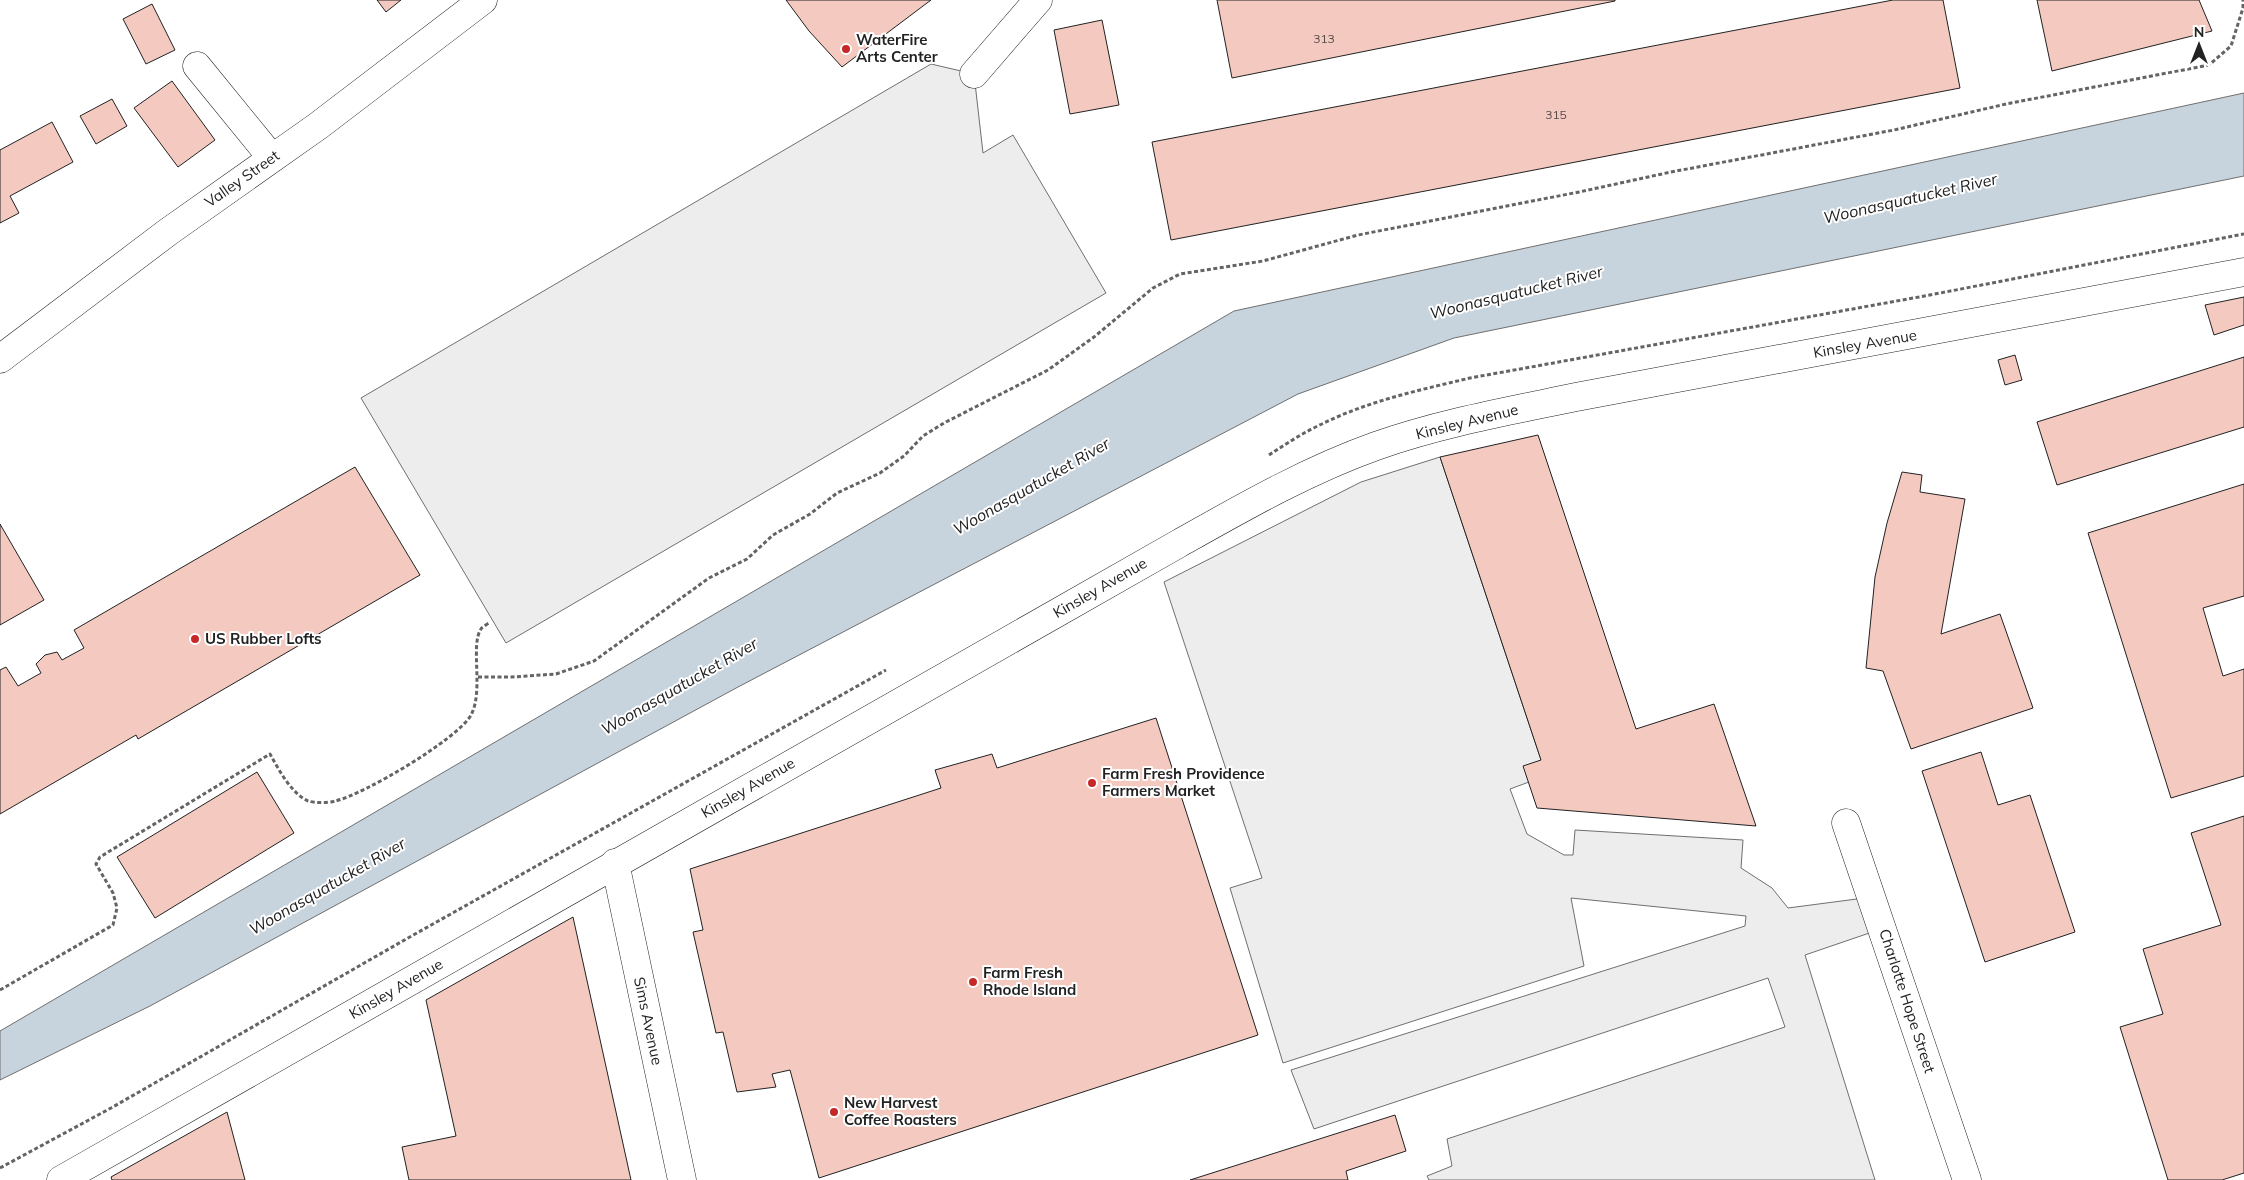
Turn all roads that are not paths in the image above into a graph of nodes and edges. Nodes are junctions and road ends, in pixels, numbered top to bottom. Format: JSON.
{"nodes":[{"id":1,"x":484,"y":0,"type":"edge"},
{"id":2,"x":1038,"y":0,"type":"edge"},
{"id":3,"x":196,"y":66,"type":"dead end"},
{"id":4,"x":974,"y":74,"type":"dead end"},
{"id":5,"x":272,"y":158,"type":"junction"},
{"id":6,"x":2244,"y":272,"type":"edge"},
{"id":7,"x":0,"y":359,"type":"edge"},
{"id":8,"x":1846,"y":823,"type":"dead end"},
{"id":9,"x":615,"y":863,"type":"junction"},
{"id":10,"x":61,"y":1180,"type":"edge"},
{"id":11,"x":682,"y":1180,"type":"edge"},
{"id":12,"x":1966,"y":1180,"type":"edge"}],
"edges":[{"from":1,"to":5,"type":"street","name":"Valley Street"},
{"from":2,"to":4,"type":"street"},
{"from":3,"to":5,"type":"street"},
{"from":5,"to":7,"type":"street","name":"Valley Street"},
{"from":6,"to":9,"type":"street","name":"Kinsley Avenue"},
{"from":8,"to":12,"type":"street","name":"Charlotte Hope Street"},
{"from":9,"to":10,"type":"street","name":"Kinsley Avenue"},
{"from":9,"to":11,"type":"street","name":"Sims Avenue"}]}
